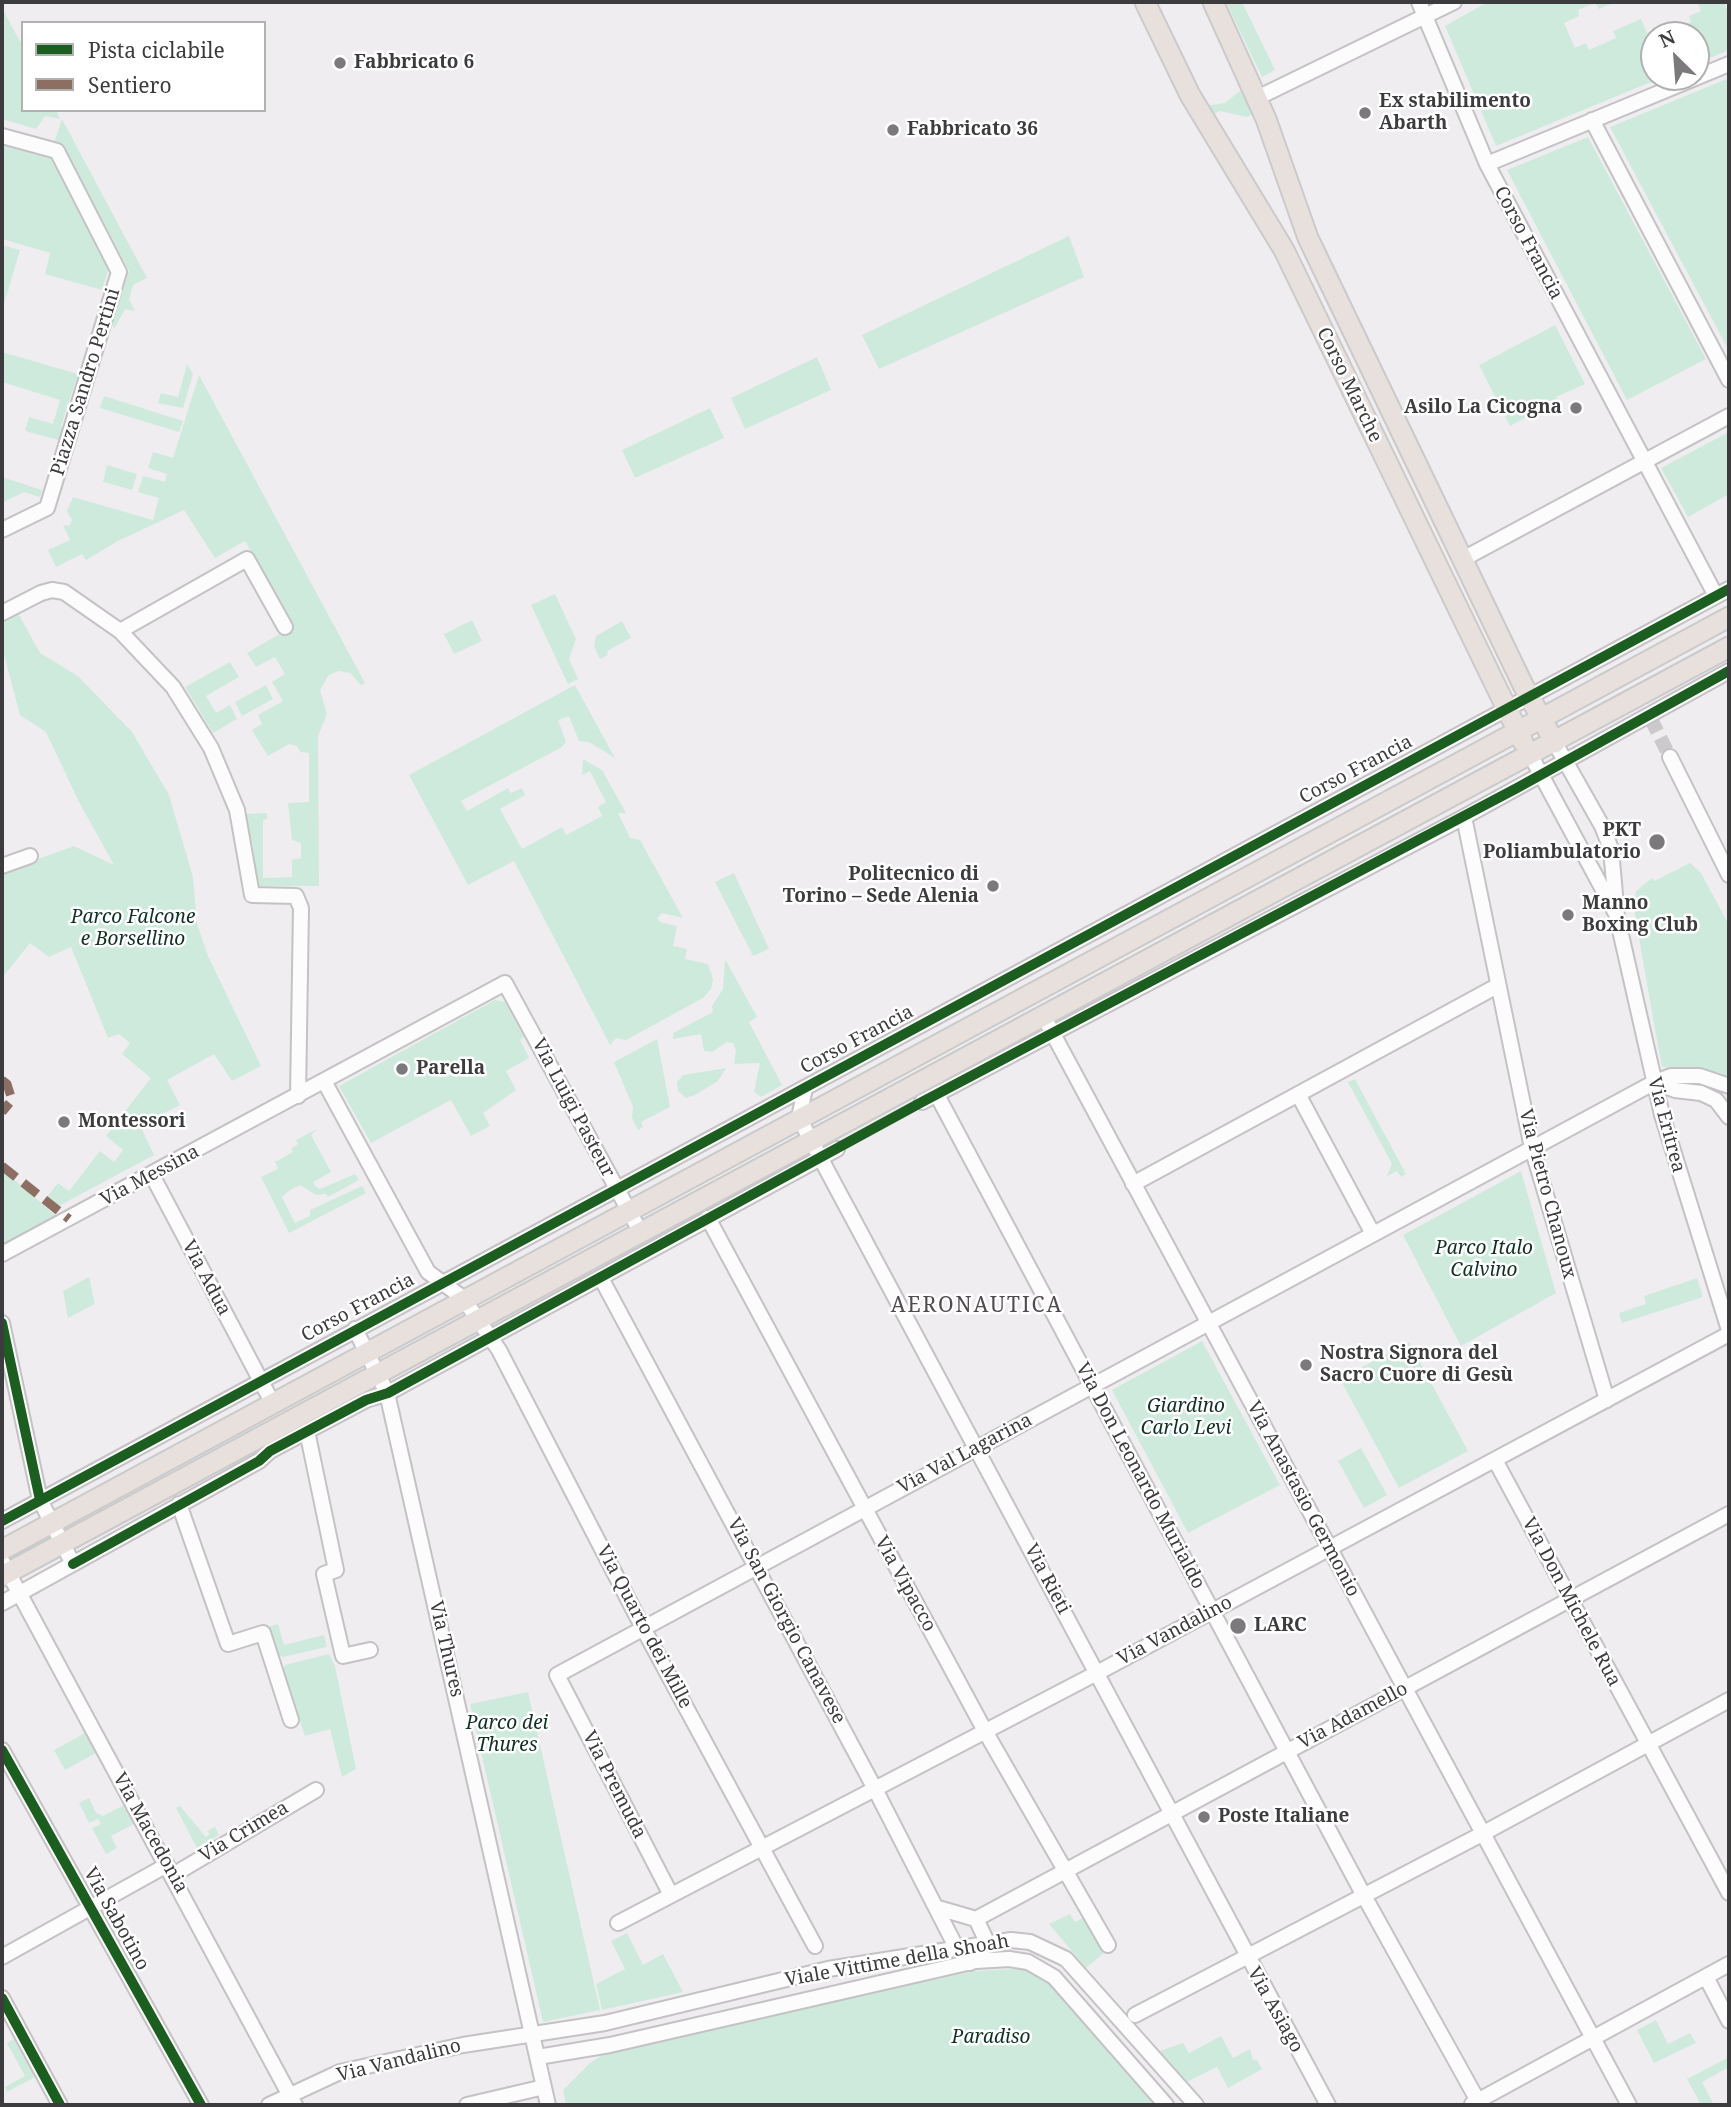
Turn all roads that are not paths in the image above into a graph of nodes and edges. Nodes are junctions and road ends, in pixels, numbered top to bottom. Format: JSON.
{"nodes":[{"id":1,"x":1145,"y":2,"type":"edge"},
{"id":2,"x":1213,"y":2,"type":"edge"},
{"id":3,"x":1419,"y":2,"type":"edge"},
{"id":4,"x":1454,"y":2,"type":"edge"},
{"id":5,"x":1426,"y":17,"type":"junction"},
{"id":6,"x":1729,"y":64,"type":"edge"},
{"id":7,"x":1257,"y":98,"type":"junction"},
{"id":8,"x":1592,"y":120,"type":"junction"},
{"id":9,"x":2,"y":136,"type":"edge"},
{"id":10,"x":1487,"y":163,"type":"junction"},
{"id":11,"x":1729,"y":380,"type":"edge"},
{"id":12,"x":1729,"y":416,"type":"edge"},
{"id":13,"x":1643,"y":462,"type":"junction"},
{"id":14,"x":2,"y":530,"type":"edge"},
{"id":15,"x":1462,"y":559,"type":"junction"},
{"id":16,"x":1723,"y":592,"type":"edge"},
{"id":17,"x":2,"y":613,"type":"edge"},
{"id":18,"x":1729,"y":617,"type":"edge"},
{"id":19,"x":285,"y":627,"type":"dead end"},
{"id":20,"x":120,"y":631,"type":"junction"},
{"id":21,"x":1729,"y":647,"type":"edge"},
{"id":22,"x":1729,"y":671,"type":"edge"},
{"id":23,"x":1529,"y":696,"type":"junction"},
{"id":24,"x":1506,"y":708,"type":"junction"},
{"id":25,"x":1541,"y":719,"type":"junction"},
{"id":26,"x":1518,"y":732,"type":"junction"},
{"id":27,"x":1555,"y":743,"type":"junction"},
{"id":28,"x":1531,"y":756,"type":"junction"},
{"id":29,"x":1670,"y":757,"type":"tunnel mouth"},
{"id":30,"x":1567,"y":761,"type":"junction"},
{"id":31,"x":1542,"y":775,"type":"junction"},
{"id":32,"x":1464,"y":817,"type":"junction"},
{"id":33,"x":30,"y":856,"type":"dead end"},
{"id":34,"x":2,"y":866,"type":"edge"},
{"id":35,"x":1727,"y":866,"type":"edge"},
{"id":36,"x":1617,"y":916,"type":"junction"},
{"id":37,"x":505,"y":983,"type":"joint"},
{"id":38,"x":1497,"y":986,"type":"junction"},
{"id":39,"x":1049,"y":1026,"type":"junction"},
{"id":40,"x":324,"y":1082,"type":"junction"},
{"id":41,"x":1655,"y":1082,"type":"junction"},
{"id":42,"x":1729,"y":1086,"type":"edge"},
{"id":43,"x":805,"y":1088,"type":"junction"},
{"id":44,"x":1298,"y":1094,"type":"junction"},
{"id":45,"x":937,"y":1095,"type":"junction"},
{"id":46,"x":298,"y":1096,"type":"junction"},
{"id":47,"x":922,"y":1102,"type":"dead end"},
{"id":48,"x":1729,"y":1117,"type":"edge"},
{"id":49,"x":799,"y":1118,"type":"junction"},
{"id":50,"x":837,"y":1149,"type":"dead end"},
{"id":51,"x":1532,"y":1149,"type":"junction"},
{"id":52,"x":816,"y":1150,"type":"junction"},
{"id":53,"x":152,"y":1175,"type":"junction"},
{"id":54,"x":1133,"y":1184,"type":"junction"},
{"id":55,"x":617,"y":1189,"type":"junction"},
{"id":56,"x":628,"y":1210,"type":"junction"},
{"id":57,"x":708,"y":1219,"type":"junction"},
{"id":58,"x":641,"y":1233,"type":"junction"},
{"id":59,"x":1373,"y":1234,"type":"junction"},
{"id":60,"x":2,"y":1254,"type":"edge"},
{"id":61,"x":601,"y":1278,"type":"junction"},
{"id":62,"x":440,"y":1283,"type":"junction"},
{"id":63,"x":472,"y":1309,"type":"junction"},
{"id":64,"x":2,"y":1323,"type":"edge"},
{"id":65,"x":1208,"y":1323,"type":"junction"},
{"id":66,"x":355,"y":1329,"type":"junction"},
{"id":67,"x":1729,"y":1332,"type":"edge"},
{"id":68,"x":491,"y":1337,"type":"junction"},
{"id":69,"x":366,"y":1350,"type":"junction"},
{"id":70,"x":378,"y":1373,"type":"junction"},
{"id":71,"x":261,"y":1380,"type":"junction"},
{"id":72,"x":1091,"y":1386,"type":"junction"},
{"id":73,"x":387,"y":1394,"type":"junction"},
{"id":74,"x":1606,"y":1400,"type":"junction"},
{"id":75,"x":272,"y":1402,"type":"junction"},
{"id":76,"x":307,"y":1432,"type":"junction"},
{"id":77,"x":976,"y":1448,"type":"junction"},
{"id":78,"x":1495,"y":1460,"type":"junction"},
{"id":79,"x":40,"y":1500,"type":"junction"},
{"id":80,"x":179,"y":1504,"type":"junction"},
{"id":81,"x":864,"y":1509,"type":"junction"},
{"id":82,"x":1729,"y":1514,"type":"edge"},
{"id":83,"x":2,"y":1521,"type":"edge"},
{"id":84,"x":51,"y":1522,"type":"junction"},
{"id":85,"x":62,"y":1544,"type":"junction"},
{"id":86,"x":2,"y":1549,"type":"edge"},
{"id":87,"x":1330,"y":1549,"type":"junction"},
{"id":88,"x":73,"y":1564,"type":"junction"},
{"id":89,"x":757,"y":1567,"type":"junction"},
{"id":90,"x":4,"y":1570,"type":"edge"},
{"id":91,"x":19,"y":1594,"type":"junction"},
{"id":92,"x":1570,"y":1600,"type":"junction"},
{"id":93,"x":2,"y":1603,"type":"edge"},
{"id":94,"x":1213,"y":1611,"type":"junction"},
{"id":95,"x":643,"y":1628,"type":"junction"},
{"id":96,"x":370,"y":1650,"type":"dead end"},
{"id":97,"x":1097,"y":1673,"type":"junction"},
{"id":98,"x":557,"y":1675,"type":"joint"},
{"id":99,"x":1404,"y":1689,"type":"junction"},
{"id":100,"x":1729,"y":1700,"type":"edge"},
{"id":101,"x":291,"y":1720,"type":"dead end"},
{"id":102,"x":985,"y":1731,"type":"junction"},
{"id":103,"x":1647,"y":1745,"type":"junction"},
{"id":104,"x":2,"y":1749,"type":"edge"},
{"id":105,"x":1288,"y":1751,"type":"junction"},
{"id":106,"x":875,"y":1789,"type":"junction"},
{"id":107,"x":316,"y":1790,"type":"dead end"},
{"id":108,"x":1171,"y":1814,"type":"junction"},
{"id":109,"x":1482,"y":1834,"type":"junction"},
{"id":110,"x":762,"y":1848,"type":"junction"},
{"id":111,"x":170,"y":1870,"type":"junction"},
{"id":112,"x":1064,"y":1871,"type":"junction"},
{"id":113,"x":1729,"y":1893,"type":"edge"},
{"id":114,"x":1363,"y":1894,"type":"junction"},
{"id":115,"x":671,"y":1895,"type":"junction"},
{"id":116,"x":89,"y":1908,"type":"junction"},
{"id":117,"x":938,"y":1908,"type":"junction"},
{"id":118,"x":976,"y":1919,"type":"junction"},
{"id":119,"x":618,"y":1923,"type":"dead end"},
{"id":120,"x":988,"y":1944,"type":"junction"},
{"id":121,"x":1108,"y":1945,"type":"dead end"},
{"id":122,"x":816,"y":1946,"type":"dead end"},
{"id":123,"x":956,"y":1948,"type":"junction"},
{"id":124,"x":2,"y":1957,"type":"edge"},
{"id":125,"x":1247,"y":1958,"type":"junction"},
{"id":126,"x":970,"y":1963,"type":"junction"},
{"id":127,"x":1729,"y":1964,"type":"edge"},
{"id":128,"x":831,"y":1969,"type":"junction"},
{"id":129,"x":1706,"y":1977,"type":"junction"},
{"id":130,"x":837,"y":1993,"type":"junction"},
{"id":131,"x":2,"y":1998,"type":"edge"},
{"id":132,"x":1135,"y":2015,"type":"dead end"},
{"id":133,"x":1729,"y":2021,"type":"edge"},
{"id":134,"x":534,"y":2034,"type":"junction"},
{"id":135,"x":1593,"y":2038,"type":"junction"},
{"id":136,"x":538,"y":2057,"type":"junction"},
{"id":137,"x":544,"y":2087,"type":"junction"},
{"id":138,"x":293,"y":2100,"type":"edge"},
{"id":139,"x":1474,"y":2103,"type":"edge"},
{"id":140,"x":60,"y":2105,"type":"edge"},
{"id":141,"x":201,"y":2105,"type":"edge"},
{"id":142,"x":269,"y":2105,"type":"edge"},
{"id":143,"x":467,"y":2105,"type":"edge"},
{"id":144,"x":548,"y":2105,"type":"edge"},
{"id":145,"x":1166,"y":2105,"type":"edge"},
{"id":146,"x":1196,"y":2105,"type":"edge"},
{"id":147,"x":1328,"y":2105,"type":"edge"},
{"id":148,"x":1629,"y":2105,"type":"edge"}],
"edges":[{"from":1,"to":24,"type":"main road","name":"Corso Marche"},
{"from":2,"to":7,"type":"main road","name":"Corso Marche"},
{"from":3,"to":5,"type":"street"},
{"from":4,"to":5,"type":"street"},
{"from":5,"to":7,"type":"street"},
{"from":5,"to":10,"type":"street","name":"Corso Francia"},
{"from":6,"to":8,"type":"street"},
{"from":7,"to":15,"type":"main road","name":"Corso Marche"},
{"from":8,"to":10,"type":"street"},
{"from":8,"to":11,"type":"street"},
{"from":9,"to":14,"type":"street","name":"Piazza Sandro Pertini"},
{"from":10,"to":13,"type":"street","name":"Corso Francia"},
{"from":12,"to":13,"type":"street"},
{"from":13,"to":15,"type":"street"},
{"from":13,"to":16,"type":"street","name":"Corso Francia"},
{"from":15,"to":23,"type":"main road","name":"Corso Marche"},
{"from":16,"to":23,"type":"street","name":"Corso Francia"},
{"from":17,"to":20,"type":"street"},
{"from":18,"to":25,"type":"main road"},
{"from":19,"to":20,"type":"street"},
{"from":20,"to":46,"type":"street"},
{"from":21,"to":27,"type":"main road"},
{"from":22,"to":30,"type":"street"},
{"from":23,"to":24,"type":"street","name":"Corso Francia"},
{"from":23,"to":25,"type":"main road","name":"Corso Marche"},
{"from":24,"to":26,"type":"main road","name":"Corso Marche"},
{"from":24,"to":43,"type":"street","name":"Corso Francia"},
{"from":25,"to":26,"type":"main road"},
{"from":25,"to":27,"type":"main road","name":"Corso Marche"},
{"from":26,"to":28,"type":"main road","name":"Corso Marche"},
{"from":26,"to":49,"type":"main road"},
{"from":27,"to":28,"type":"main road"},
{"from":27,"to":30,"type":"street","name":"Corso Marche"},
{"from":28,"to":31,"type":"street","name":"Corso Marche"},
{"from":28,"to":39,"type":"main road"},
{"from":29,"to":35,"type":"street"},
{"from":30,"to":31,"type":"street"},
{"from":30,"to":36,"type":"street"},
{"from":31,"to":32,"type":"street"},
{"from":31,"to":36,"type":"street"},
{"from":32,"to":38,"type":"street","name":"Via Pietro Chanoux"},
{"from":32,"to":39,"type":"street"},
{"from":33,"to":34,"type":"street"},
{"from":36,"to":41,"type":"street","name":"Via Eritrea"},
{"from":37,"to":40,"type":"street","name":"Via Messina"},
{"from":37,"to":55,"type":"street","name":"Via Luigi Pasteur"},
{"from":38,"to":44,"type":"street"},
{"from":38,"to":51,"type":"street","name":"Via Pietro Chanoux"},
{"from":39,"to":45,"type":"street"},
{"from":39,"to":52,"type":"main road"},
{"from":39,"to":54,"type":"street","name":"Via Anastasio Germonio"},
{"from":40,"to":46,"type":"street","name":"Via Messina"},
{"from":40,"to":62,"type":"street"},
{"from":41,"to":42,"type":"street"},
{"from":41,"to":48,"type":"street"},
{"from":41,"to":51,"type":"street","name":"Via Val Lagarina"},
{"from":41,"to":67,"type":"street","name":"Via Eritrea"},
{"from":43,"to":49,"type":"street"},
{"from":43,"to":55,"type":"street","name":"Corso Francia"},
{"from":44,"to":54,"type":"street"},
{"from":44,"to":59,"type":"street"},
{"from":45,"to":47,"type":"street"},
{"from":45,"to":72,"type":"street","name":"Via Don Leonardo Murialdo"},
{"from":46,"to":53,"type":"street","name":"Via Messina"},
{"from":49,"to":52,"type":"street","name":"Via Rieti"},
{"from":49,"to":56,"type":"main road"},
{"from":50,"to":52,"type":"street"},
{"from":51,"to":59,"type":"street","name":"Via Val Lagarina"},
{"from":51,"to":74,"type":"street","name":"Via Pietro Chanoux"},
{"from":52,"to":57,"type":"street"},
{"from":52,"to":58,"type":"main road"},
{"from":52,"to":77,"type":"street","name":"Via Rieti"},
{"from":53,"to":60,"type":"street","name":"Via Messina"},
{"from":53,"to":71,"type":"street","name":"Via Adua"},
{"from":54,"to":65,"type":"street","name":"Via Anastasio Germonio"},
{"from":55,"to":56,"type":"street","name":"Via Luigi Pasteur"},
{"from":55,"to":62,"type":"street","name":"Corso Francia"},
{"from":56,"to":58,"type":"street","name":"Via Luigi Pasteur"},
{"from":56,"to":63,"type":"main road"},
{"from":57,"to":61,"type":"street"},
{"from":57,"to":81,"type":"street","name":"Via Vipacco"},
{"from":58,"to":63,"type":"main road"},
{"from":59,"to":65,"type":"street","name":"Via Val Lagarina"},
{"from":61,"to":68,"type":"street"},
{"from":61,"to":89,"type":"street","name":"Via San Giorgio Canavese"},
{"from":62,"to":63,"type":"street"},
{"from":62,"to":66,"type":"street","name":"Corso Francia"},
{"from":63,"to":68,"type":"street","name":"Via Quarto dei Mille"},
{"from":63,"to":69,"type":"main road"},
{"from":63,"to":70,"type":"main road"},
{"from":64,"to":79,"type":"street"},
{"from":65,"to":72,"type":"street","name":"Via Val Lagarina"},
{"from":65,"to":87,"type":"street","name":"Via Anastasio Germonio"},
{"from":66,"to":69,"type":"street","name":"Via Thures"},
{"from":66,"to":71,"type":"street","name":"Corso Francia"},
{"from":67,"to":74,"type":"street","name":"Via Vandalino"},
{"from":68,"to":73,"type":"street"},
{"from":68,"to":95,"type":"street","name":"Via Quarto dei Mille"},
{"from":69,"to":70,"type":"street","name":"Via Thures"},
{"from":69,"to":75,"type":"main road"},
{"from":70,"to":73,"type":"street","name":"Via Thures"},
{"from":70,"to":85,"type":"main road"},
{"from":71,"to":75,"type":"street","name":"Via Adua"},
{"from":71,"to":79,"type":"street","name":"Corso Francia"},
{"from":72,"to":77,"type":"street","name":"Via Val Lagarina"},
{"from":72,"to":94,"type":"street","name":"Via Don Leonardo Murialdo"},
{"from":73,"to":76,"type":"street"},
{"from":73,"to":134,"type":"street","name":"Via Thures"},
{"from":74,"to":78,"type":"street","name":"Via Vandalino"},
{"from":75,"to":84,"type":"main road"},
{"from":76,"to":80,"type":"street"},
{"from":76,"to":96,"type":"street"},
{"from":77,"to":81,"type":"street","name":"Via Val Lagarina"},
{"from":77,"to":97,"type":"street","name":"Via Rieti"},
{"from":78,"to":87,"type":"street","name":"Via Vandalino"},
{"from":78,"to":92,"type":"street","name":"Via Don Michele Rua"},
{"from":79,"to":83,"type":"street","name":"Corso Francia"},
{"from":79,"to":84,"type":"street"},
{"from":80,"to":88,"type":"street"},
{"from":80,"to":101,"type":"street"},
{"from":81,"to":89,"type":"street","name":"Via Val Lagarina"},
{"from":81,"to":102,"type":"street","name":"Via Vipacco"},
{"from":82,"to":92,"type":"street","name":"Via Adamello"},
{"from":84,"to":85,"type":"street"},
{"from":84,"to":86,"type":"main road"},
{"from":85,"to":88,"type":"street"},
{"from":85,"to":90,"type":"main road"},
{"from":87,"to":94,"type":"street","name":"Via Vandalino"},
{"from":87,"to":99,"type":"street","name":"Via Anastasio Germonio"},
{"from":88,"to":91,"type":"street"},
{"from":89,"to":95,"type":"street","name":"Via Val Lagarina"},
{"from":89,"to":106,"type":"street","name":"Via San Giorgio Canavese"},
{"from":90,"to":91,"type":"street","name":"Via Macedonia"},
{"from":91,"to":93,"type":"street"},
{"from":91,"to":111,"type":"street","name":"Via Macedonia"},
{"from":92,"to":99,"type":"street","name":"Via Adamello"},
{"from":92,"to":103,"type":"street","name":"Via Don Michele Rua"},
{"from":94,"to":97,"type":"street","name":"Via Vandalino"},
{"from":94,"to":105,"type":"street","name":"Via Don Leonardo Murialdo"},
{"from":95,"to":98,"type":"street","name":"Via Val Lagarina"},
{"from":95,"to":110,"type":"street","name":"Via Quarto dei Mille"},
{"from":97,"to":102,"type":"street","name":"Via Vandalino"},
{"from":97,"to":108,"type":"street","name":"Via Rieti"},
{"from":98,"to":115,"type":"street","name":"Via Premuda"},
{"from":99,"to":105,"type":"street","name":"Via Adamello"},
{"from":99,"to":109,"type":"street","name":"Via Anastasio Germonio"},
{"from":100,"to":103,"type":"street","name":"Via Asiago"},
{"from":102,"to":106,"type":"street","name":"Via Vandalino"},
{"from":102,"to":112,"type":"street","name":"Via Vipacco"},
{"from":103,"to":109,"type":"street","name":"Via Asiago"},
{"from":103,"to":113,"type":"street","name":"Via Don Michele Rua"},
{"from":104,"to":116,"type":"street","name":"Via Sabotino"},
{"from":105,"to":108,"type":"street","name":"Via Adamello"},
{"from":105,"to":114,"type":"street","name":"Via Don Leonardo Murialdo"},
{"from":106,"to":110,"type":"street","name":"Via Vandalino"},
{"from":106,"to":117,"type":"street","name":"Via San Giorgio Canavese"},
{"from":107,"to":111,"type":"street","name":"Via Crimea"},
{"from":108,"to":112,"type":"street","name":"Via Adamello"},
{"from":108,"to":125,"type":"street","name":"Via Rieti"},
{"from":109,"to":114,"type":"street","name":"Via Asiago"},
{"from":109,"to":135,"type":"street"},
{"from":110,"to":115,"type":"street","name":"Via Vandalino"},
{"from":110,"to":122,"type":"street","name":"Via Quarto dei Mille"},
{"from":111,"to":116,"type":"street","name":"Via Crimea"},
{"from":111,"to":138,"type":"street","name":"Via Macedonia"},
{"from":112,"to":118,"type":"street","name":"Via Adamello"},
{"from":112,"to":121,"type":"street","name":"Via Vipacco"},
{"from":114,"to":125,"type":"street","name":"Via Asiago"},
{"from":114,"to":139,"type":"street"},
{"from":115,"to":119,"type":"street","name":"Via Vandalino"},
{"from":116,"to":124,"type":"street","name":"Via Crimea"},
{"from":116,"to":141,"type":"street","name":"Via Sabotino"},
{"from":117,"to":118,"type":"street"},
{"from":117,"to":123,"type":"street","name":"Via San Giorgio Canavese"},
{"from":118,"to":120,"type":"street"},
{"from":120,"to":123,"type":"street","name":"Viale Vittime della Shoah"},
{"from":120,"to":126,"type":"street"},
{"from":120,"to":146,"type":"street","name":"Viale Vittime della Shoah"},
{"from":123,"to":126,"type":"street","name":"Via San Giorgio Canavese"},
{"from":123,"to":128,"type":"street","name":"Viale Vittime della Shoah"},
{"from":125,"to":132,"type":"street"},
{"from":125,"to":147,"type":"street","name":"Via Asiago"},
{"from":126,"to":130,"type":"street","name":"Viale Vittime della Shoah"},
{"from":126,"to":145,"type":"street","name":"Viale Vittime della Shoah"},
{"from":127,"to":129,"type":"street"},
{"from":128,"to":130,"type":"street"},
{"from":128,"to":134,"type":"street","name":"Viale Vittime della Shoah"},
{"from":129,"to":133,"type":"street"},
{"from":129,"to":135,"type":"street"},
{"from":130,"to":136,"type":"street","name":"Viale Vittime della Shoah"},
{"from":131,"to":140,"type":"street"},
{"from":134,"to":136,"type":"street","name":"Via Thures"},
{"from":134,"to":138,"type":"street","name":"Via Vandalino"},
{"from":135,"to":139,"type":"street"},
{"from":135,"to":148,"type":"street"},
{"from":136,"to":137,"type":"street","name":"Via Thures"},
{"from":137,"to":143,"type":"street"},
{"from":137,"to":144,"type":"street","name":"Via Thures"},
{"from":138,"to":142,"type":"street","name":"Via Vandalino"}]}
